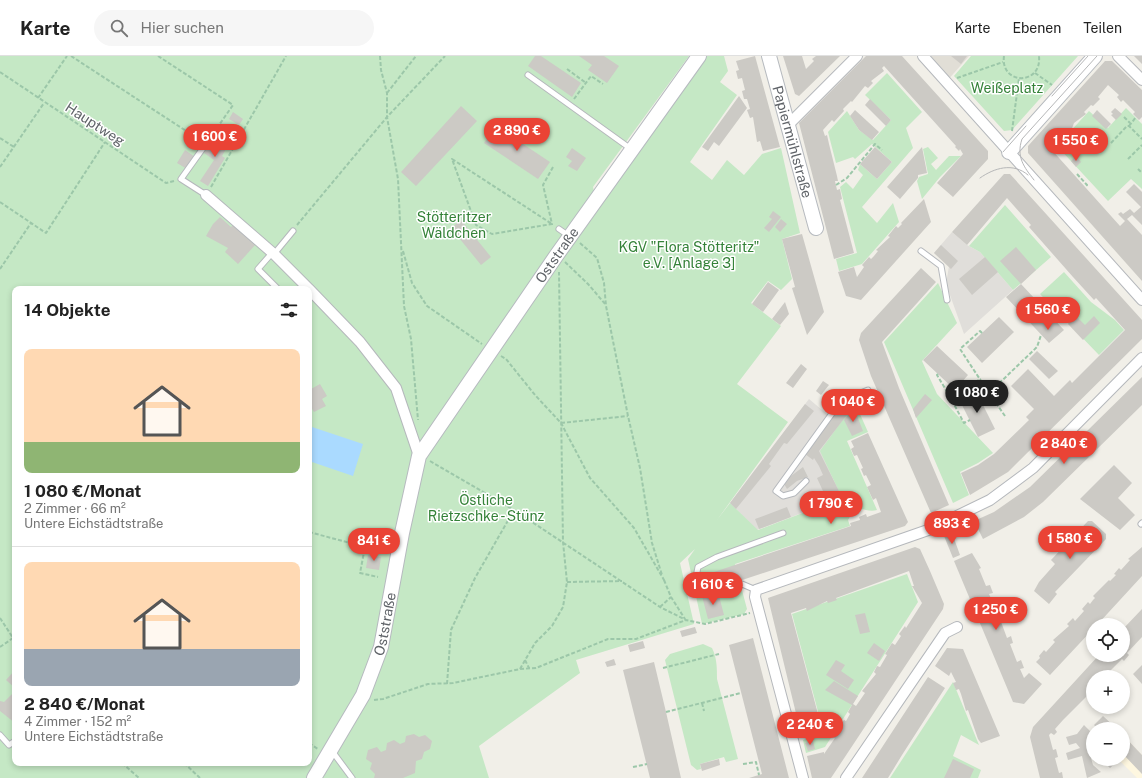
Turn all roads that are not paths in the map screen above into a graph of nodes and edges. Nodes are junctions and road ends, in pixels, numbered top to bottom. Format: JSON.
{"nodes":[{"id":1,"x":699,"y":56,"type":"edge"},
{"id":2,"x":769,"y":56,"type":"edge"},
{"id":3,"x":856,"y":56,"type":"edge"},
{"id":4,"x":923,"y":56,"type":"edge"},
{"id":5,"x":1095,"y":56,"type":"edge"},
{"id":6,"x":1118,"y":56,"type":"edge"},
{"id":7,"x":528,"y":76,"type":"dead end"},
{"id":8,"x":1142,"y":80,"type":"edge"},
{"id":9,"x":789,"y":124,"type":"junction"},
{"id":10,"x":206,"y":144,"type":"road end"},
{"id":11,"x":632,"y":150,"type":"junction"},
{"id":12,"x":1009,"y":152,"type":"junction"},
{"id":13,"x":206,"y":195,"type":"joint"},
{"id":14,"x":816,"y":228,"type":"dead end"},
{"id":15,"x":293,"y":231,"type":"road end"},
{"id":16,"x":920,"y":251,"type":"dead end"},
{"id":17,"x":273,"y":254,"type":"junction"},
{"id":18,"x":275,"y":286,"type":"edge"},
{"id":19,"x":306,"y":286,"type":"edge"},
{"id":20,"x":312,"y":292,"type":"edge"},
{"id":21,"x":947,"y":300,"type":"dead end"},
{"id":22,"x":1142,"y":300,"type":"edge"},
{"id":23,"x":1142,"y":358,"type":"edge"},
{"id":24,"x":868,"y":390,"type":"dead end"},
{"id":25,"x":419,"y":456,"type":"junction"},
{"id":26,"x":806,"y":481,"type":"dead end"},
{"id":27,"x":783,"y":533,"type":"dead end"},
{"id":28,"x":756,"y":590,"type":"junction"},
{"id":29,"x":957,"y":626,"type":"dead end"},
{"id":30,"x":0,"y":736,"type":"edge"},
{"id":31,"x":12,"y":742,"type":"edge"},
{"id":32,"x":327,"y":752,"type":"junction"},
{"id":33,"x":314,"y":778,"type":"edge"},
{"id":34,"x":352,"y":778,"type":"edge"},
{"id":35,"x":803,"y":778,"type":"edge"},
{"id":36,"x":846,"y":778,"type":"edge"}],
"edges":[{"from":1,"to":11,"type":"street","name":"Oststraße"},
{"from":2,"to":9,"type":"street","name":"Papiermühlstraße"},
{"from":3,"to":9,"type":"street"},
{"from":4,"to":12,"type":"street"},
{"from":5,"to":12,"type":"street"},
{"from":6,"to":8,"type":"street"},
{"from":7,"to":11,"type":"lane"},
{"from":9,"to":14,"type":"street","name":"Papiermühlstraße"},
{"from":10,"to":13,"type":"lane"},
{"from":11,"to":25,"type":"street","name":"Oststraße"},
{"from":12,"to":22,"type":"street"},
{"from":13,"to":17,"type":"street"},
{"from":15,"to":17,"type":"lane"},
{"from":16,"to":21,"type":"lane"},
{"from":17,"to":18,"type":"lane"},
{"from":17,"to":19,"type":"street"},
{"from":20,"to":25,"type":"street"},
{"from":23,"to":28,"type":"street"},
{"from":24,"to":26,"type":"lane"},
{"from":25,"to":32,"type":"street","name":"Oststraße"},
{"from":27,"to":28,"type":"lane"},
{"from":28,"to":35,"type":"street"},
{"from":29,"to":36,"type":"street"},
{"from":30,"to":31,"type":"lane"},
{"from":32,"to":33,"type":"street","name":"Oststraße"},
{"from":32,"to":34,"type":"lane"}]}
